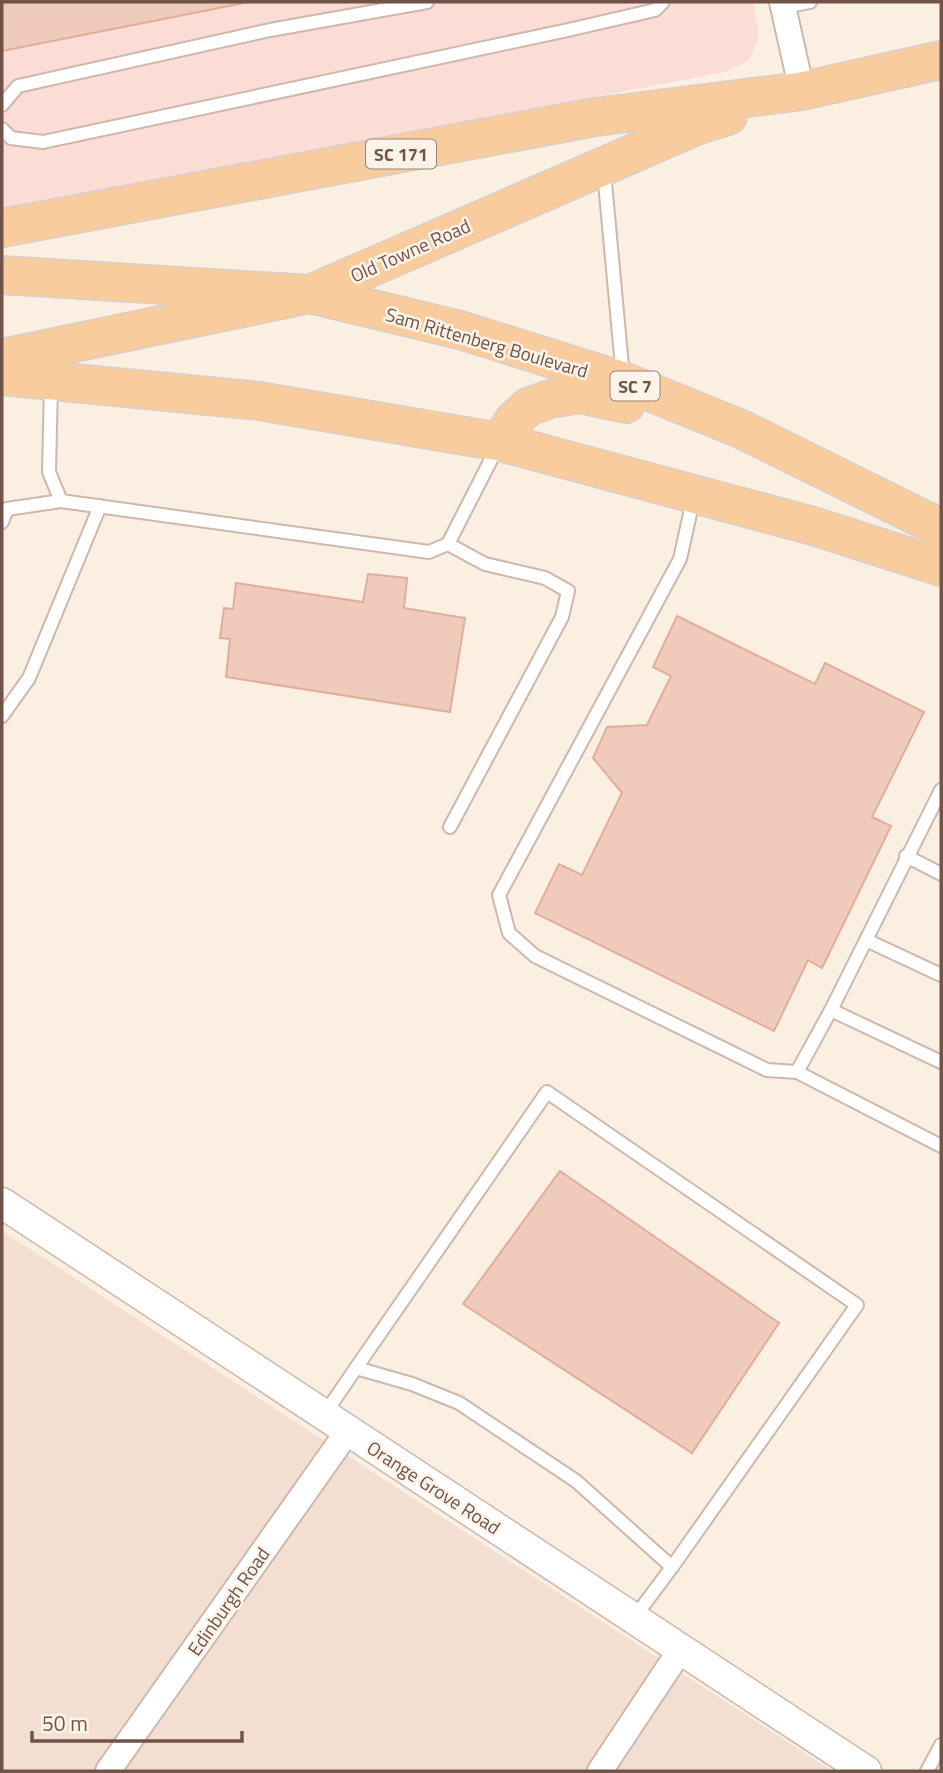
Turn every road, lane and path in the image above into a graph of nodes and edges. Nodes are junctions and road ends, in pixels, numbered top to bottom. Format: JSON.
{"nodes":[{"id":1,"x":427,"y":2,"type":"edge"},
{"id":2,"x":663,"y":2,"type":"edge"},
{"id":3,"x":810,"y":2,"type":"edge"},
{"id":4,"x":783,"y":4,"type":"edge"},
{"id":5,"x":941,"y":60,"type":"edge"},
{"id":6,"x":802,"y":90,"type":"junction"},
{"id":7,"x":2,"y":105,"type":"edge"},
{"id":8,"x":2,"y":129,"type":"edge"},
{"id":9,"x":603,"y":166,"type":"junction"},
{"id":10,"x":2,"y":228,"type":"edge"},
{"id":11,"x":2,"y":275,"type":"edge"},
{"id":12,"x":310,"y":294,"type":"junction"},
{"id":13,"x":2,"y":358,"type":"edge"},
{"id":14,"x":2,"y":376,"type":"edge"},
{"id":15,"x":51,"y":381,"type":"junction"},
{"id":16,"x":623,"y":381,"type":"junction"},
{"id":17,"x":741,"y":429,"type":"junction"},
{"id":18,"x":500,"y":442,"type":"junction"},
{"id":19,"x":694,"y":494,"type":"junction"},
{"id":20,"x":61,"y":500,"type":"junction"},
{"id":21,"x":100,"y":506,"type":"junction"},
{"id":22,"x":2,"y":522,"type":"edge"},
{"id":23,"x":941,"y":528,"type":"edge"},
{"id":24,"x":448,"y":544,"type":"junction"},
{"id":25,"x":941,"y":567,"type":"edge"},
{"id":26,"x":2,"y":716,"type":"edge"},
{"id":27,"x":941,"y":790,"type":"edge"},
{"id":28,"x":450,"y":827,"type":"dead end"},
{"id":29,"x":906,"y":856,"type":"junction"},
{"id":30,"x":941,"y":874,"type":"edge"},
{"id":31,"x":866,"y":940,"type":"junction"},
{"id":32,"x":941,"y":975,"type":"edge"},
{"id":33,"x":831,"y":1010,"type":"junction"},
{"id":34,"x":941,"y":1062,"type":"edge"},
{"id":35,"x":797,"y":1072,"type":"junction"},
{"id":36,"x":941,"y":1146,"type":"edge"},
{"id":37,"x":2,"y":1203,"type":"edge"},
{"id":38,"x":356,"y":1368,"type":"junction"},
{"id":39,"x":324,"y":1415,"type":"junction"},
{"id":40,"x":348,"y":1431,"type":"junction"},
{"id":41,"x":672,"y":1567,"type":"junction"},
{"id":42,"x":634,"y":1618,"type":"junction"},
{"id":43,"x":681,"y":1649,"type":"junction"},
{"id":44,"x":941,"y":1745,"type":"edge"},
{"id":45,"x":108,"y":1771,"type":"edge"},
{"id":46,"x":600,"y":1771,"type":"edge"},
{"id":47,"x":866,"y":1771,"type":"edge"},
{"id":48,"x":927,"y":1771,"type":"edge"}],
"edges":[{"from":1,"to":7,"type":"lane"},
{"from":2,"to":8,"type":"lane"},
{"from":3,"to":4,"type":"lane"},
{"from":4,"to":6,"type":"street"},
{"from":5,"to":6,"type":"main road","name":"Old Towne Road","number":"SC 171"},
{"from":6,"to":9,"type":"main road","name":"Old Towne Road","number":"SC 171"},
{"from":6,"to":10,"type":"main road","name":"Old Towne Road","number":"SC 171"},
{"from":9,"to":12,"type":"main road","name":"Old Towne Road","number":"SC 171"},
{"from":9,"to":16,"type":"lane"},
{"from":11,"to":12,"type":"main road","name":"Sam Rittenberg Boulevard","number":"SC 7"},
{"from":12,"to":13,"type":"main road","name":"Old Towne Road","number":"SC 171"},
{"from":12,"to":16,"type":"main road","name":"Sam Rittenberg Boulevard","number":"SC 7"},
{"from":14,"to":15,"type":"main road"},
{"from":15,"to":18,"type":"main road"},
{"from":15,"to":20,"type":"lane"},
{"from":16,"to":17,"type":"main road","name":"Sam Rittenberg Boulevard","number":"SC 7"},
{"from":17,"to":18,"type":"main road"},
{"from":17,"to":23,"type":"main road","name":"Sam Rittenberg Boulevard","number":"SC 7"},
{"from":18,"to":19,"type":"main road"},
{"from":18,"to":24,"type":"lane"},
{"from":19,"to":25,"type":"main road"},
{"from":19,"to":35,"type":"lane"},
{"from":20,"to":21,"type":"lane"},
{"from":20,"to":22,"type":"lane"},
{"from":21,"to":24,"type":"lane"},
{"from":21,"to":26,"type":"lane"},
{"from":24,"to":28,"type":"lane"},
{"from":27,"to":29,"type":"lane"},
{"from":29,"to":30,"type":"lane"},
{"from":29,"to":31,"type":"lane"},
{"from":31,"to":32,"type":"lane"},
{"from":31,"to":33,"type":"lane"},
{"from":33,"to":34,"type":"lane"},
{"from":33,"to":35,"type":"lane"},
{"from":35,"to":36,"type":"lane"},
{"from":37,"to":39,"type":"street","name":"Orange Grove Road"},
{"from":38,"to":39,"type":"lane"},
{"from":38,"to":41,"type":"lane"},
{"from":38,"to":41,"type":"lane"},
{"from":39,"to":40,"type":"street","name":"Orange Grove Road"},
{"from":40,"to":42,"type":"street","name":"Orange Grove Road"},
{"from":40,"to":45,"type":"street","name":"Edinburgh Road"},
{"from":41,"to":42,"type":"lane"},
{"from":42,"to":43,"type":"street","name":"Orange Grove Road"},
{"from":43,"to":46,"type":"street"},
{"from":43,"to":47,"type":"street","name":"Orange Grove Road"},
{"from":44,"to":48,"type":"lane"}]}
